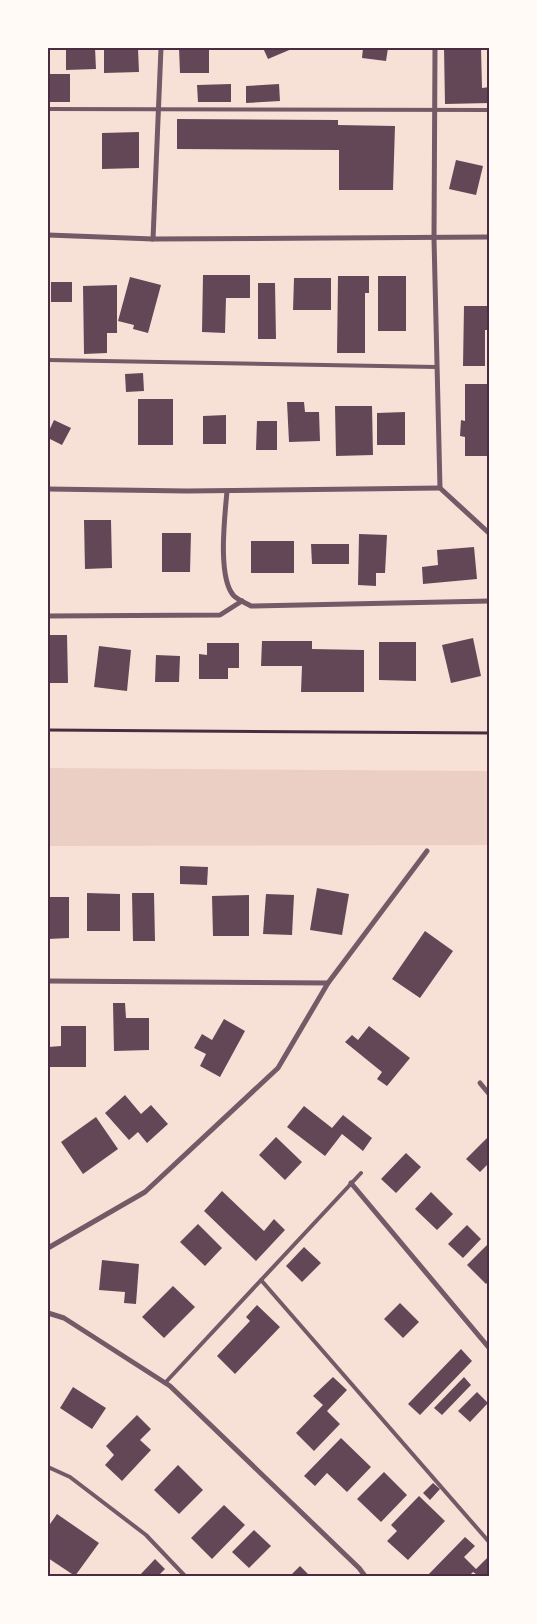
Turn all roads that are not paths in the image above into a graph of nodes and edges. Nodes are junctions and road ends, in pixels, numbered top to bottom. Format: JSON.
{"nodes":[{"id":1,"x":160,"y":48,"type":"edge"},
{"id":2,"x":435,"y":48,"type":"edge"},
{"id":3,"x":48,"y":109,"type":"edge"},
{"id":4,"x":158,"y":110,"type":"junction"},
{"id":5,"x":434,"y":110,"type":"junction"},
{"id":6,"x":490,"y":110,"type":"edge"},
{"id":7,"x":48,"y":235,"type":"edge"},
{"id":8,"x":490,"y":238,"type":"edge"},
{"id":9,"x":153,"y":239,"type":"junction"},
{"id":10,"x":434,"y":239,"type":"junction"},
{"id":11,"x":48,"y":360,"type":"edge"},
{"id":12,"x":437,"y":367,"type":"junction"},
{"id":13,"x":440,"y":488,"type":"junction"},
{"id":14,"x":48,"y":489,"type":"edge"},
{"id":15,"x":227,"y":491,"type":"junction"},
{"id":16,"x":490,"y":534,"type":"edge"},
{"id":17,"x":242,"y":601,"type":"junction"},
{"id":18,"x":490,"y":601,"type":"edge"},
{"id":19,"x":48,"y":616,"type":"edge"},
{"id":20,"x":427,"y":852,"type":"dead end"},
{"id":21,"x":48,"y":982,"type":"edge"},
{"id":22,"x":328,"y":983,"type":"junction"},
{"id":23,"x":480,"y":1083,"type":"dead end"},
{"id":24,"x":490,"y":1096,"type":"edge"},
{"id":25,"x":361,"y":1173,"type":"dead end"},
{"id":26,"x":351,"y":1183,"type":"junction"},
{"id":27,"x":48,"y":1248,"type":"edge"},
{"id":28,"x":260,"y":1280,"type":"junction"},
{"id":29,"x":48,"y":1313,"type":"edge"},
{"id":30,"x":490,"y":1349,"type":"edge"},
{"id":31,"x":165,"y":1383,"type":"junction"},
{"id":32,"x":48,"y":1467,"type":"edge"},
{"id":33,"x":490,"y":1543,"type":"edge"},
{"id":34,"x":185,"y":1576,"type":"edge"},
{"id":35,"x":365,"y":1576,"type":"edge"}],
"edges":[{"from":1,"to":4,"type":"street"},
{"from":2,"to":5,"type":"street"},
{"from":3,"to":4,"type":"lane"},
{"from":4,"to":5,"type":"lane"},
{"from":4,"to":9,"type":"street"},
{"from":5,"to":6,"type":"lane"},
{"from":5,"to":10,"type":"street"},
{"from":7,"to":9,"type":"street"},
{"from":8,"to":10,"type":"street"},
{"from":9,"to":10,"type":"street"},
{"from":10,"to":12,"type":"street"},
{"from":11,"to":12,"type":"lane"},
{"from":12,"to":13,"type":"street"},
{"from":13,"to":15,"type":"street"},
{"from":13,"to":16,"type":"street"},
{"from":14,"to":15,"type":"street"},
{"from":15,"to":17,"type":"street"},
{"from":17,"to":18,"type":"street"},
{"from":17,"to":19,"type":"street"},
{"from":20,"to":22,"type":"street"},
{"from":21,"to":22,"type":"street"},
{"from":22,"to":27,"type":"street"},
{"from":23,"to":24,"type":"street"},
{"from":25,"to":26,"type":"lane"},
{"from":26,"to":28,"type":"lane"},
{"from":26,"to":30,"type":"street"},
{"from":28,"to":31,"type":"lane"},
{"from":28,"to":33,"type":"lane"},
{"from":29,"to":31,"type":"street"},
{"from":31,"to":35,"type":"street"},
{"from":32,"to":34,"type":"lane"}]}
